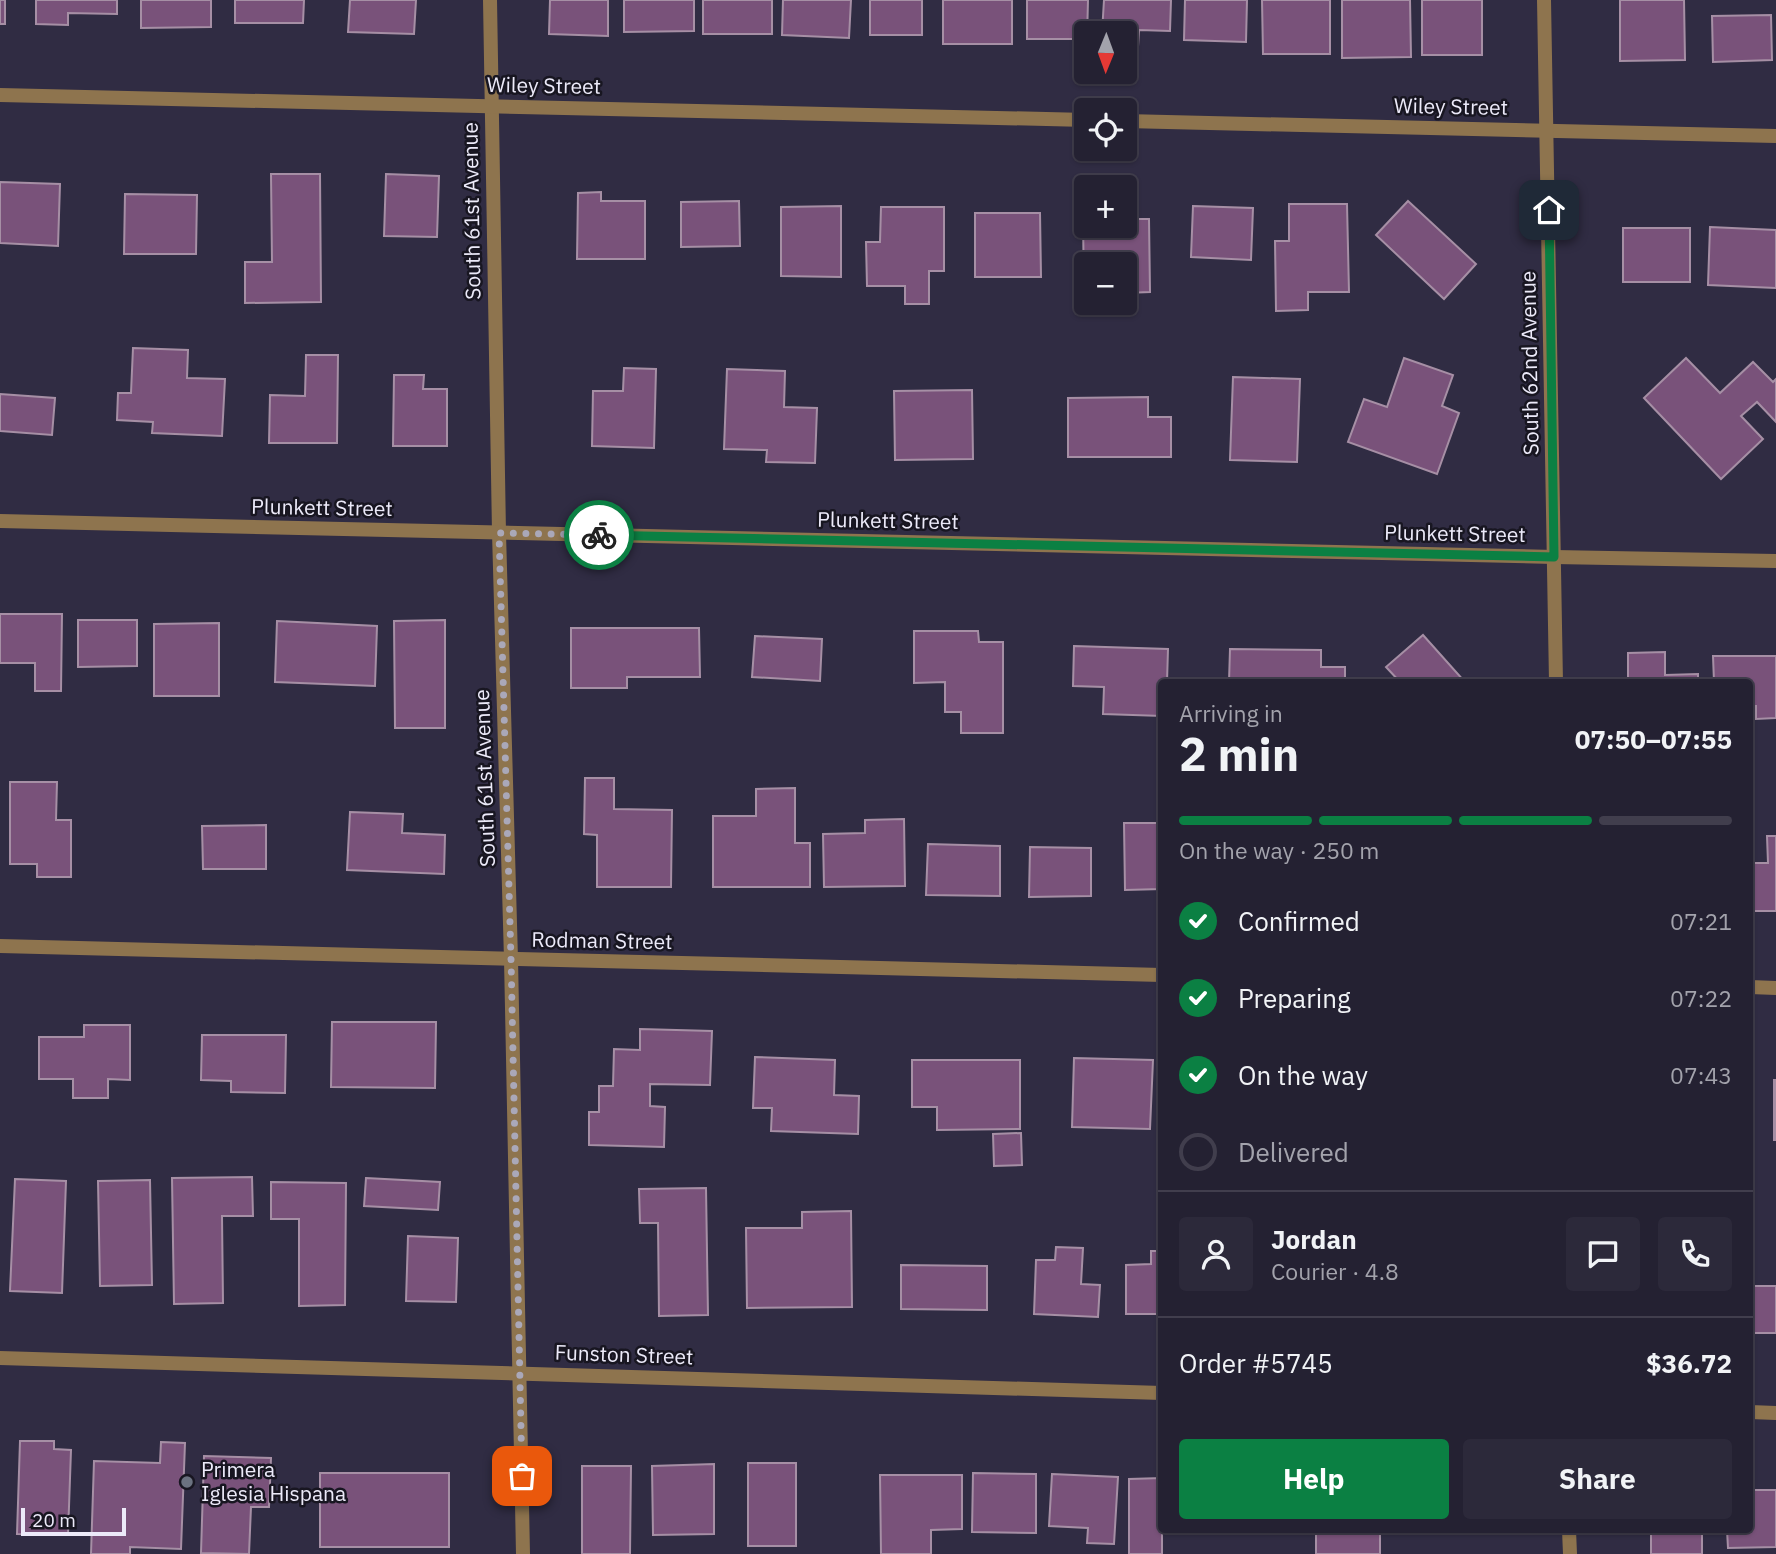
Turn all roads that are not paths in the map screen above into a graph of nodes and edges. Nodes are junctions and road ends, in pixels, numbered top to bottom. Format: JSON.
{"nodes":[{"id":1,"x":490,"y":0,"type":"edge"},
{"id":2,"x":1544,"y":0,"type":"edge"},
{"id":3,"x":0,"y":95,"type":"edge"},
{"id":4,"x":492,"y":106,"type":"junction"},
{"id":5,"x":1074,"y":120,"type":"edge"},
{"id":6,"x":1137,"y":121,"type":"edge"},
{"id":7,"x":1547,"y":130,"type":"junction"},
{"id":8,"x":1776,"y":136,"type":"edge"},
{"id":9,"x":0,"y":521,"type":"edge"},
{"id":10,"x":499,"y":533,"type":"junction"},
{"id":11,"x":1554,"y":557,"type":"junction"},
{"id":12,"x":1776,"y":561,"type":"edge"},
{"id":13,"x":1556,"y":679,"type":"edge"},
{"id":14,"x":0,"y":946,"type":"edge"},
{"id":15,"x":511,"y":959,"type":"junction"},
{"id":16,"x":1158,"y":975,"type":"edge"},
{"id":17,"x":1753,"y":987,"type":"edge"},
{"id":18,"x":1776,"y":988,"type":"edge"},
{"id":19,"x":0,"y":1357,"type":"edge"},
{"id":20,"x":521,"y":1373,"type":"junction"},
{"id":21,"x":1158,"y":1393,"type":"edge"},
{"id":22,"x":1753,"y":1412,"type":"edge"},
{"id":23,"x":1776,"y":1413,"type":"edge"},
{"id":24,"x":1569,"y":1533,"type":"edge"},
{"id":25,"x":523,"y":1554,"type":"edge"},
{"id":26,"x":1570,"y":1554,"type":"edge"}],
"edges":[{"from":1,"to":4,"type":"street","name":"South 61st Avenue"},
{"from":2,"to":7,"type":"street","name":"South 62nd Avenue"},
{"from":3,"to":4,"type":"street","name":"Wiley Street"},
{"from":4,"to":5,"type":"street","name":"Wiley Street"},
{"from":4,"to":10,"type":"street","name":"South 61st Avenue"},
{"from":6,"to":7,"type":"street","name":"Wiley Street"},
{"from":7,"to":8,"type":"street","name":"Wiley Street"},
{"from":7,"to":11,"type":"street","name":"South 62nd Avenue"},
{"from":9,"to":10,"type":"street","name":"Plunkett Street"},
{"from":10,"to":11,"type":"street","name":"Plunkett Street"},
{"from":10,"to":15,"type":"street","name":"South 61st Avenue"},
{"from":11,"to":12,"type":"street","name":"Plunkett Street"},
{"from":11,"to":13,"type":"street","name":"South 62nd Avenue"},
{"from":14,"to":15,"type":"street","name":"Rodman Street"},
{"from":15,"to":16,"type":"street","name":"Rodman Street"},
{"from":15,"to":20,"type":"street","name":"South 61st Avenue"},
{"from":17,"to":18,"type":"street"},
{"from":19,"to":20,"type":"street","name":"Funston Street"},
{"from":20,"to":21,"type":"street","name":"Funston Street"},
{"from":20,"to":25,"type":"street","name":"South 61st Avenue"},
{"from":22,"to":23,"type":"street"},
{"from":24,"to":26,"type":"street"}]}
